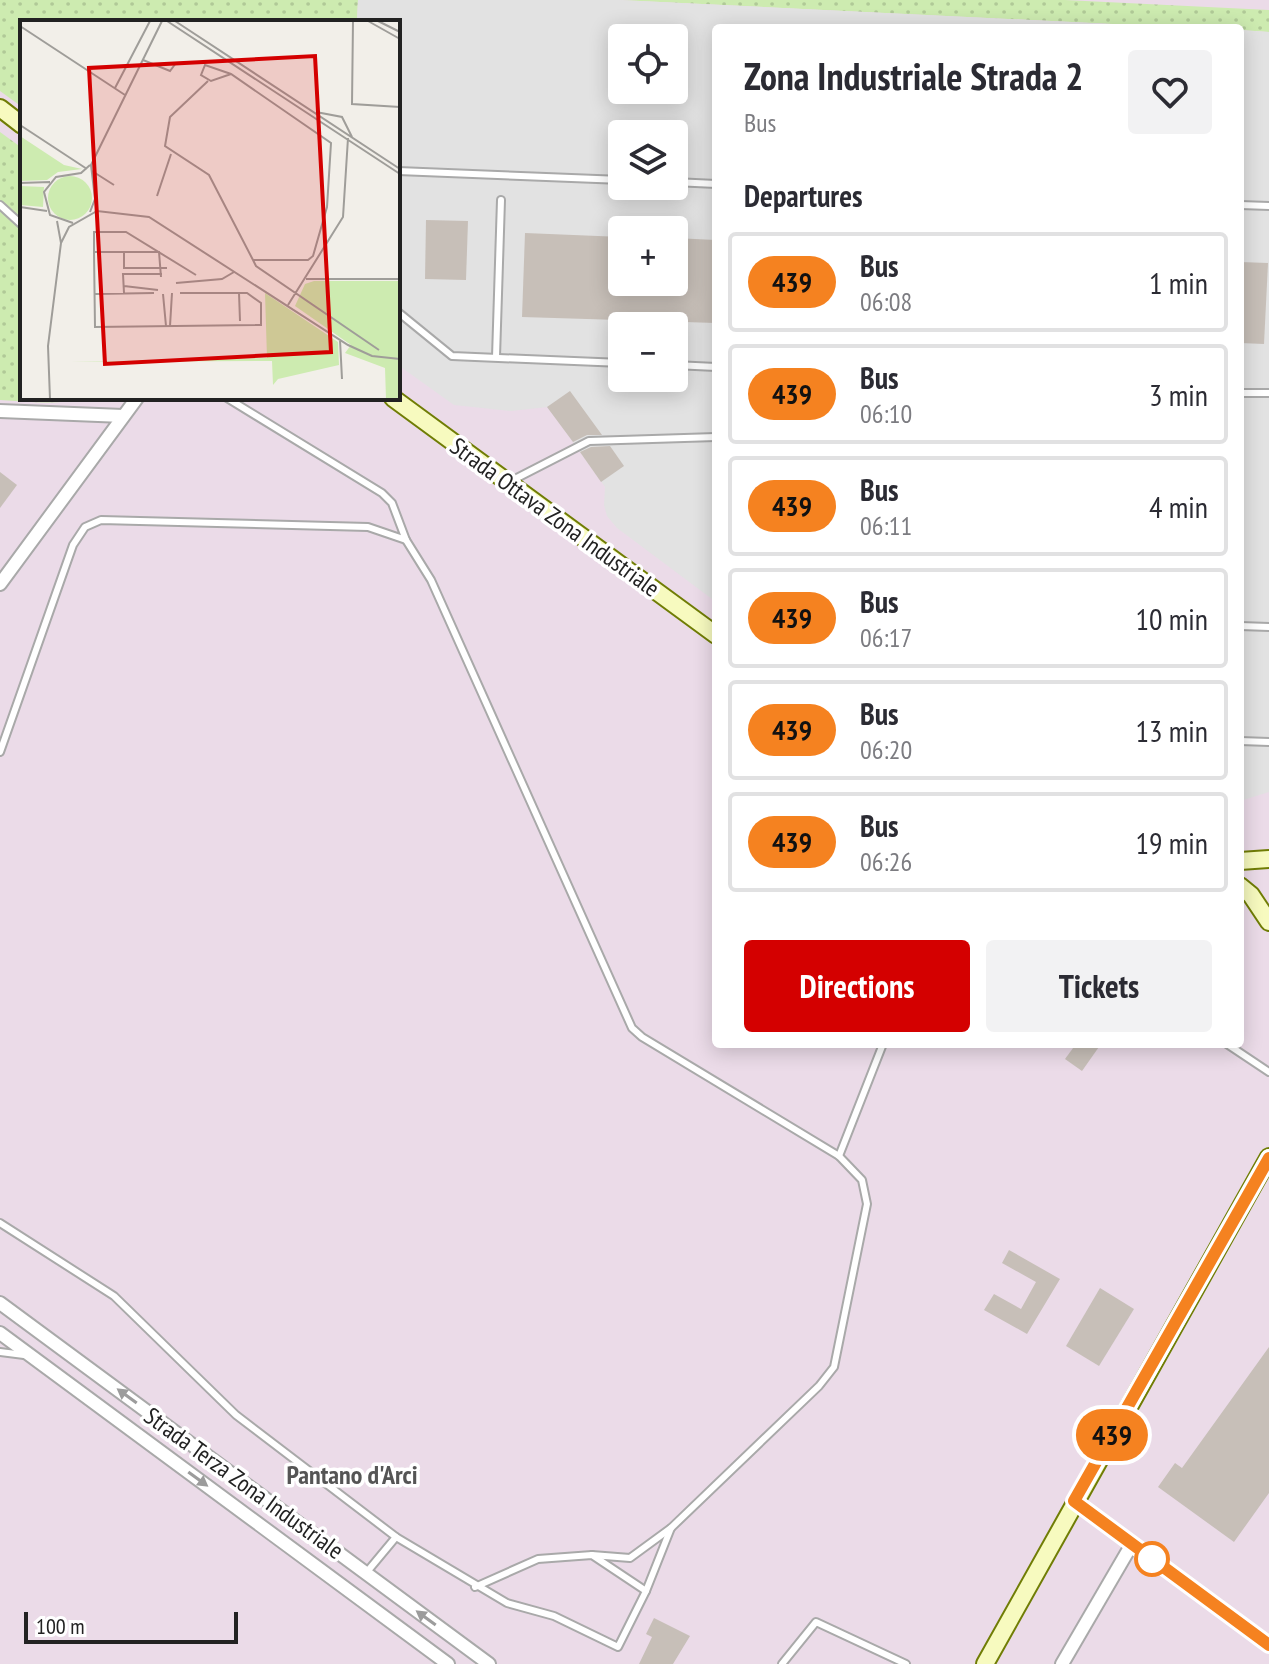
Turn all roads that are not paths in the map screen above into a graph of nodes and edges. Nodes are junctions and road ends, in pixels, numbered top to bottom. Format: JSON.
{"nodes":[{"id":1,"x":0,"y":108,"type":"edge"},
{"id":2,"x":20,"y":123,"type":"edge"},
{"id":3,"x":400,"y":171,"type":"edge"},
{"id":4,"x":608,"y":179,"type":"edge"},
{"id":5,"x":688,"y":183,"type":"edge"},
{"id":6,"x":712,"y":184,"type":"edge"},
{"id":7,"x":501,"y":200,"type":"dead end"},
{"id":8,"x":0,"y":205,"type":"edge"},
{"id":9,"x":1244,"y":205,"type":"edge"},
{"id":10,"x":1269,"y":206,"type":"edge"},
{"id":11,"x":20,"y":223,"type":"edge"},
{"id":12,"x":400,"y":314,"type":"edge"},
{"id":13,"x":496,"y":357,"type":"junction"},
{"id":14,"x":608,"y":362,"type":"edge"},
{"id":15,"x":688,"y":366,"type":"edge"},
{"id":16,"x":712,"y":367,"type":"edge"},
{"id":17,"x":1244,"y":393,"type":"edge"},
{"id":18,"x":1269,"y":393,"type":"edge"},
{"id":19,"x":135,"y":400,"type":"edge"},
{"id":20,"x":230,"y":400,"type":"edge"},
{"id":21,"x":396,"y":400,"type":"edge"},
{"id":22,"x":0,"y":411,"type":"edge"},
{"id":23,"x":123,"y":416,"type":"junction"},
{"id":24,"x":712,"y":437,"type":"edge"},
{"id":25,"x":508,"y":483,"type":"junction"},
{"id":26,"x":406,"y":540,"type":"junction"},
{"id":27,"x":0,"y":584,"type":"edge"},
{"id":28,"x":1244,"y":626,"type":"edge"},
{"id":29,"x":1269,"y":627,"type":"edge"},
{"id":30,"x":712,"y":632,"type":"edge"},
{"id":31,"x":1244,"y":741,"type":"edge"},
{"id":32,"x":1269,"y":742,"type":"edge"},
{"id":33,"x":0,"y":752,"type":"edge"},
{"id":34,"x":1269,"y":859,"type":"edge"},
{"id":35,"x":1244,"y":861,"type":"edge"},
{"id":36,"x":1244,"y":889,"type":"edge"},
{"id":37,"x":1269,"y":922,"type":"edge"},
{"id":38,"x":881,"y":1048,"type":"edge"},
{"id":39,"x":1233,"y":1048,"type":"edge"},
{"id":40,"x":1269,"y":1072,"type":"edge"},
{"id":41,"x":839,"y":1156,"type":"junction"},
{"id":42,"x":1269,"y":1157,"type":"edge"},
{"id":43,"x":0,"y":1223,"type":"edge"},
{"id":44,"x":0,"y":1303,"type":"edge"},
{"id":45,"x":0,"y":1333,"type":"edge"},
{"id":46,"x":0,"y":1352,"type":"edge"},
{"id":47,"x":30,"y":1355,"type":"junction"},
{"id":48,"x":1074,"y":1501,"type":"junction"},
{"id":49,"x":671,"y":1528,"type":"junction"},
{"id":50,"x":396,"y":1537,"type":"junction"},
{"id":51,"x":1132,"y":1544,"type":"junction"},
{"id":52,"x":592,"y":1555,"type":"junction"},
{"id":53,"x":366,"y":1573,"type":"junction"},
{"id":54,"x":475,"y":1587,"type":"junction"},
{"id":55,"x":388,"y":1590,"type":"junction"},
{"id":56,"x":646,"y":1591,"type":"junction"},
{"id":57,"x":373,"y":1609,"type":"junction"},
{"id":58,"x":1269,"y":1645,"type":"edge"},
{"id":59,"x":448,"y":1664,"type":"edge"},
{"id":60,"x":489,"y":1664,"type":"edge"},
{"id":61,"x":782,"y":1664,"type":"edge"},
{"id":62,"x":906,"y":1664,"type":"edge"},
{"id":63,"x":985,"y":1664,"type":"edge"},
{"id":64,"x":1062,"y":1664,"type":"edge"}],
"edges":[{"from":1,"to":2,"type":"main road"},
{"from":3,"to":4,"type":"lane"},
{"from":5,"to":6,"type":"lane"},
{"from":7,"to":13,"type":"lane"},
{"from":8,"to":11,"type":"lane"},
{"from":9,"to":10,"type":"lane"},
{"from":12,"to":13,"type":"lane"},
{"from":13,"to":14,"type":"lane"},
{"from":15,"to":16,"type":"lane"},
{"from":17,"to":18,"type":"lane"},
{"from":19,"to":23,"type":"street"},
{"from":20,"to":26,"type":"lane"},
{"from":21,"to":25,"type":"main road","name":"Strada Ottava Zona Industriale"},
{"from":22,"to":23,"type":"street"},
{"from":23,"to":27,"type":"street"},
{"from":24,"to":25,"type":"lane"},
{"from":25,"to":30,"type":"main road","name":"Strada Ottava Zona Industriale"},
{"from":26,"to":33,"type":"lane"},
{"from":26,"to":41,"type":"lane"},
{"from":28,"to":29,"type":"lane"},
{"from":31,"to":32,"type":"lane"},
{"from":34,"to":35,"type":"main road"},
{"from":36,"to":37,"type":"main road"},
{"from":38,"to":41,"type":"lane"},
{"from":39,"to":40,"type":"lane"},
{"from":41,"to":49,"type":"lane"},
{"from":42,"to":48,"type":"main road"},
{"from":43,"to":50,"type":"lane"},
{"from":53,"to":44,"type":"street","name":"Strada Terza Zona Industriale","one_way":true},
{"from":45,"to":47,"type":"street","name":"Strada Terza Zona Industriale"},
{"from":46,"to":47,"type":"lane"},
{"from":47,"to":57,"type":"street","name":"Strada Terza Zona Industriale","one_way":true},
{"from":48,"to":51,"type":"street"},
{"from":48,"to":63,"type":"main road"},
{"from":49,"to":52,"type":"lane"},
{"from":49,"to":56,"type":"lane"},
{"from":50,"to":53,"type":"lane"},
{"from":50,"to":54,"type":"lane"},
{"from":51,"to":58,"type":"street"},
{"from":51,"to":64,"type":"street"},
{"from":52,"to":54,"type":"lane"},
{"from":52,"to":56,"type":"lane"},
{"from":53,"to":55,"type":"street","name":"Strada Terza Zona Industriale"},
{"from":54,"to":56,"type":"lane"},
{"from":55,"to":57,"type":"street"},
{"from":60,"to":55,"type":"street","name":"Strada Terza Zona Industriale","one_way":true},
{"from":57,"to":59,"type":"street","name":"Strada Terza Zona Industriale"},
{"from":61,"to":62,"type":"lane"}]}
